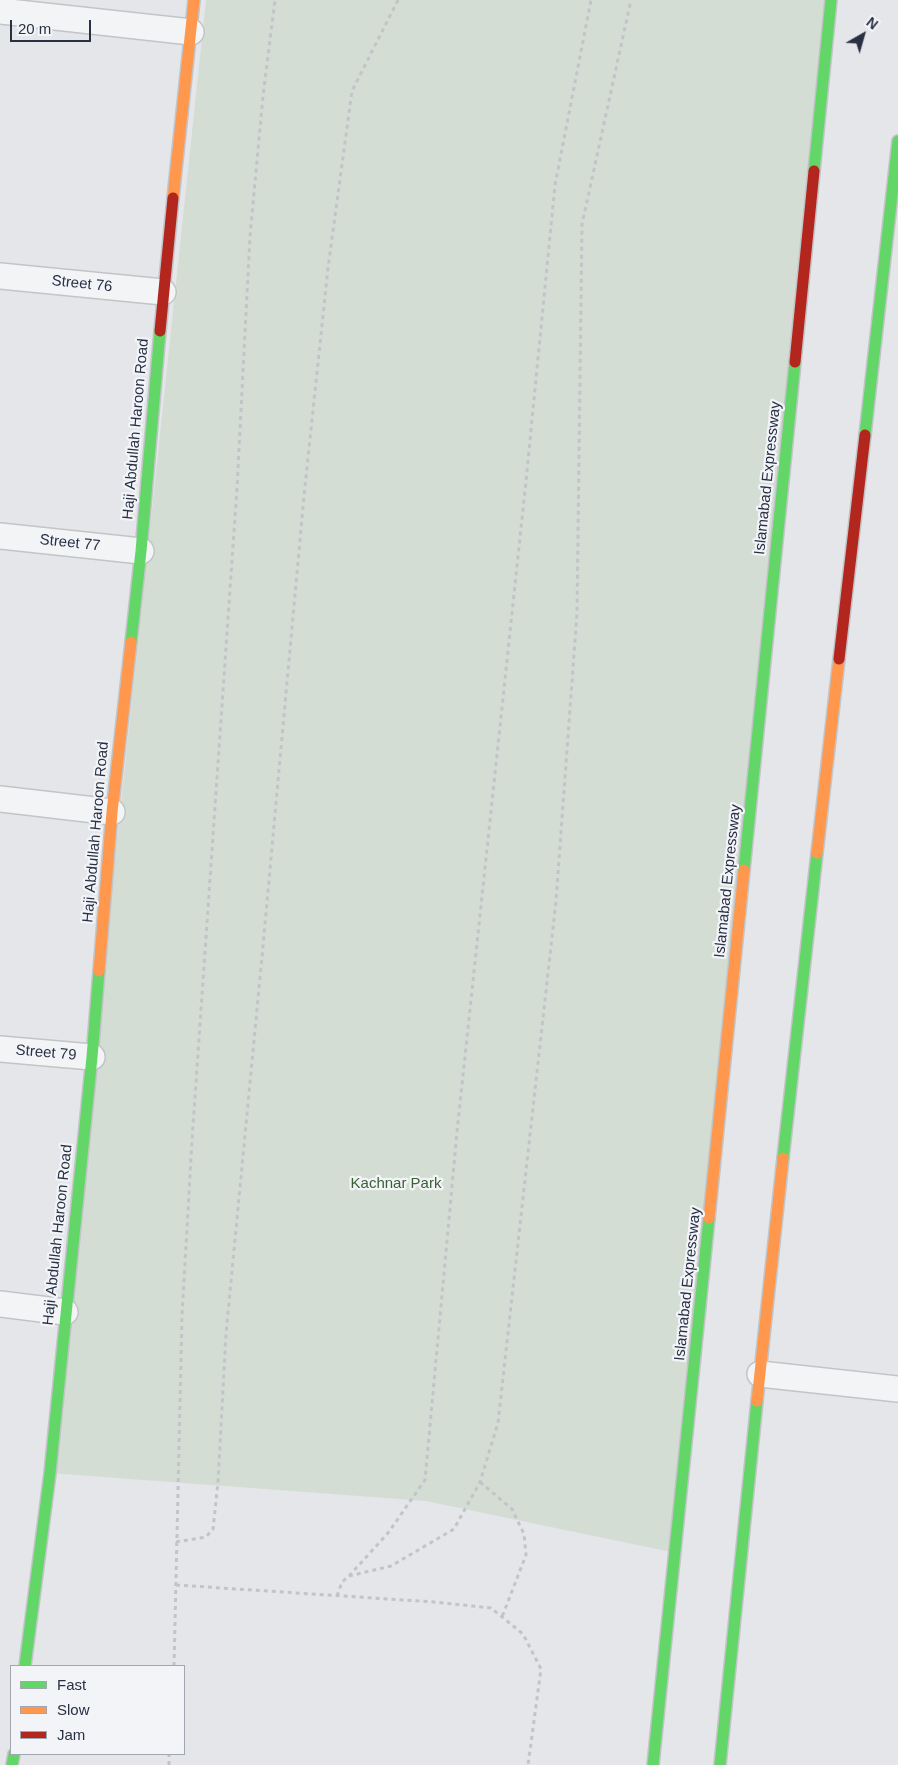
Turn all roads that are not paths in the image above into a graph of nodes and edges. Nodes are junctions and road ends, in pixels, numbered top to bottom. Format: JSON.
{"nodes":[{"id":1,"x":194,"y":0,"type":"edge"},
{"id":2,"x":831,"y":0,"type":"edge"},
{"id":3,"x":0,"y":11,"type":"edge"},
{"id":4,"x":190,"y":32,"type":"junction"},
{"id":5,"x":898,"y":141,"type":"edge"},
{"id":6,"x":0,"y":276,"type":"edge"},
{"id":7,"x":164,"y":292,"type":"junction"},
{"id":8,"x":0,"y":536,"type":"edge"},
{"id":9,"x":141,"y":551,"type":"junction"},
{"id":10,"x":0,"y":799,"type":"edge"},
{"id":11,"x":112,"y":812,"type":"junction"},
{"id":12,"x":0,"y":1049,"type":"edge"},
{"id":13,"x":92,"y":1057,"type":"junction"},
{"id":14,"x":0,"y":1304,"type":"edge"},
{"id":15,"x":65,"y":1312,"type":"junction"},
{"id":16,"x":760,"y":1374,"type":"junction"},
{"id":17,"x":898,"y":1389,"type":"edge"},
{"id":18,"x":25,"y":1665,"type":"edge"},
{"id":19,"x":653,"y":1765,"type":"edge"},
{"id":20,"x":720,"y":1765,"type":"edge"}],
"edges":[{"from":1,"to":4,"type":"main road","name":"Haji Abdullah Haroon Road"},
{"from":2,"to":19,"type":"main road","name":"Islamabad Expressway"},
{"from":3,"to":4,"type":"street"},
{"from":4,"to":7,"type":"main road","name":"Haji Abdullah Haroon Road"},
{"from":5,"to":16,"type":"main road"},
{"from":6,"to":7,"type":"street","name":"Street 76"},
{"from":7,"to":9,"type":"main road","name":"Haji Abdullah Haroon Road"},
{"from":8,"to":9,"type":"street","name":"Street 77"},
{"from":9,"to":11,"type":"main road","name":"Haji Abdullah Haroon Road"},
{"from":10,"to":11,"type":"street"},
{"from":11,"to":13,"type":"main road","name":"Haji Abdullah Haroon Road"},
{"from":12,"to":13,"type":"street","name":"Street 79"},
{"from":13,"to":15,"type":"main road","name":"Haji Abdullah Haroon Road"},
{"from":14,"to":15,"type":"street"},
{"from":15,"to":18,"type":"main road","name":"Haji Abdullah Haroon Road"},
{"from":16,"to":17,"type":"street"},
{"from":16,"to":20,"type":"main road"}]}
